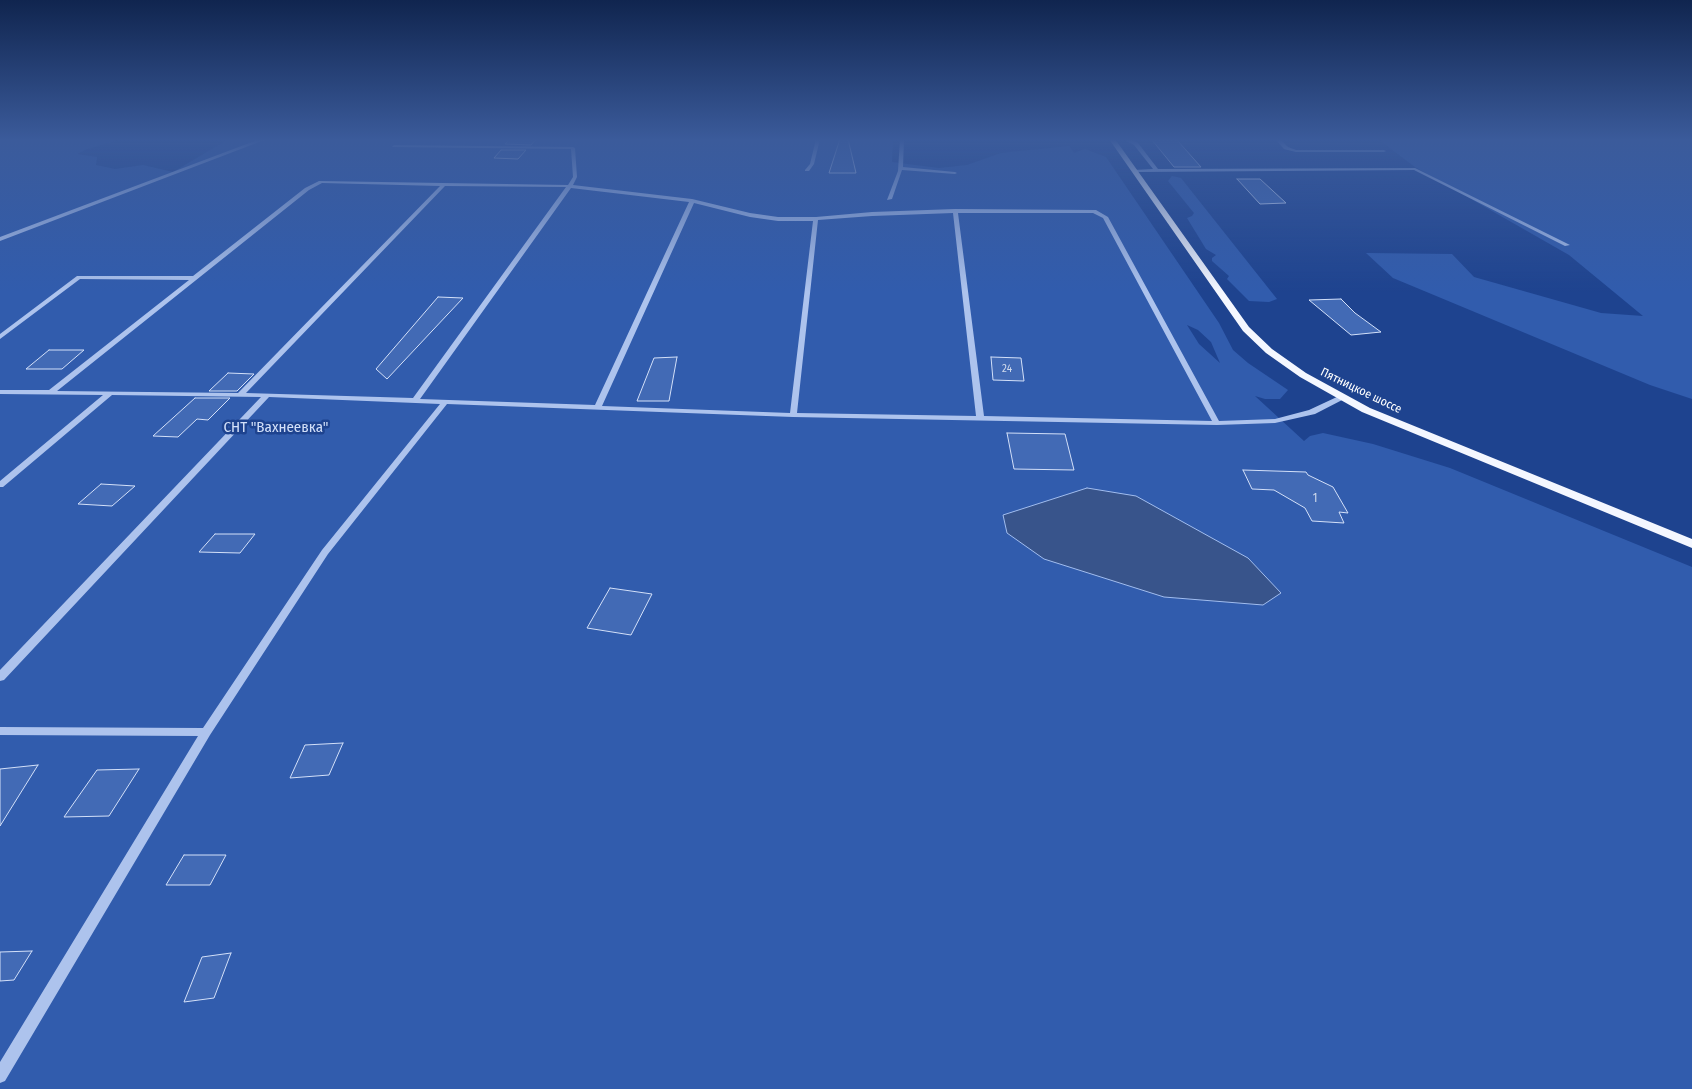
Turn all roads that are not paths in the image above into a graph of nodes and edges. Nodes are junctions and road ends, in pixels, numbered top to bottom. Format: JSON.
{"nodes":[{"id":1,"x":130,"y":190,"type":"edge"},
{"id":2,"x":306,"y":190,"type":"edge"},
{"id":3,"x":439,"y":190,"type":"edge"},
{"id":4,"x":567,"y":190,"type":"edge"},
{"id":5,"x":601,"y":190,"type":"edge"},
{"id":6,"x":893,"y":190,"type":"edge"},
{"id":7,"x":1148,"y":190,"type":"edge"},
{"id":8,"x":1456,"y":190,"type":"edge"},
{"id":9,"x":889,"y":199,"type":"dead end"},
{"id":10,"x":692,"y":201,"type":"junction"},
{"id":11,"x":955,"y":211,"type":"junction"},
{"id":12,"x":816,"y":219,"type":"junction"},
{"id":13,"x":0,"y":239,"type":"edge"},
{"id":14,"x":1567,"y":244,"type":"dead end"},
{"id":15,"x":196,"y":278,"type":"junction"},
{"id":16,"x":0,"y":338,"type":"edge"},
{"id":17,"x":0,"y":392,"type":"edge"},
{"id":18,"x":51,"y":392,"type":"junction"},
{"id":19,"x":109,"y":394,"type":"junction"},
{"id":20,"x":240,"y":395,"type":"junction"},
{"id":21,"x":267,"y":395,"type":"junction"},
{"id":22,"x":1342,"y":398,"type":"junction"},
{"id":23,"x":415,"y":401,"type":"junction"},
{"id":24,"x":445,"y":402,"type":"junction"},
{"id":25,"x":598,"y":407,"type":"junction"},
{"id":26,"x":793,"y":415,"type":"junction"},
{"id":27,"x":980,"y":417,"type":"junction"},
{"id":28,"x":1218,"y":423,"type":"junction"},
{"id":29,"x":0,"y":484,"type":"edge"},
{"id":30,"x":1692,"y":544,"type":"edge"},
{"id":31,"x":0,"y":677,"type":"edge"},
{"id":32,"x":0,"y":731,"type":"edge"},
{"id":33,"x":206,"y":732,"type":"junction"},
{"id":34,"x":0,"y":1076,"type":"edge"}],
"edges":[{"from":1,"to":13,"type":"street"},
{"from":2,"to":15,"type":"street"},
{"from":3,"to":20,"type":"street"},
{"from":4,"to":23,"type":"street"},
{"from":5,"to":10,"type":"street"},
{"from":6,"to":9,"type":"street"},
{"from":7,"to":22,"type":"main road","name":"Пятницкое шоссе"},
{"from":8,"to":14,"type":"street"},
{"from":10,"to":12,"type":"lane"},
{"from":10,"to":25,"type":"lane"},
{"from":11,"to":12,"type":"lane"},
{"from":11,"to":27,"type":"street"},
{"from":11,"to":28,"type":"street"},
{"from":12,"to":26,"type":"lane"},
{"from":15,"to":16,"type":"street"},
{"from":15,"to":18,"type":"street"},
{"from":17,"to":18,"type":"street"},
{"from":18,"to":19,"type":"street"},
{"from":19,"to":20,"type":"street"},
{"from":19,"to":29,"type":"street"},
{"from":20,"to":21,"type":"street"},
{"from":21,"to":23,"type":"street"},
{"from":21,"to":31,"type":"street"},
{"from":22,"to":28,"type":"street"},
{"from":22,"to":30,"type":"main road","name":"Пятницкое шоссе"},
{"from":23,"to":24,"type":"street"},
{"from":24,"to":25,"type":"street"},
{"from":24,"to":33,"type":"street"},
{"from":25,"to":26,"type":"street"},
{"from":26,"to":27,"type":"street"},
{"from":27,"to":28,"type":"street"},
{"from":32,"to":33,"type":"street"},
{"from":33,"to":34,"type":"street"}]}
